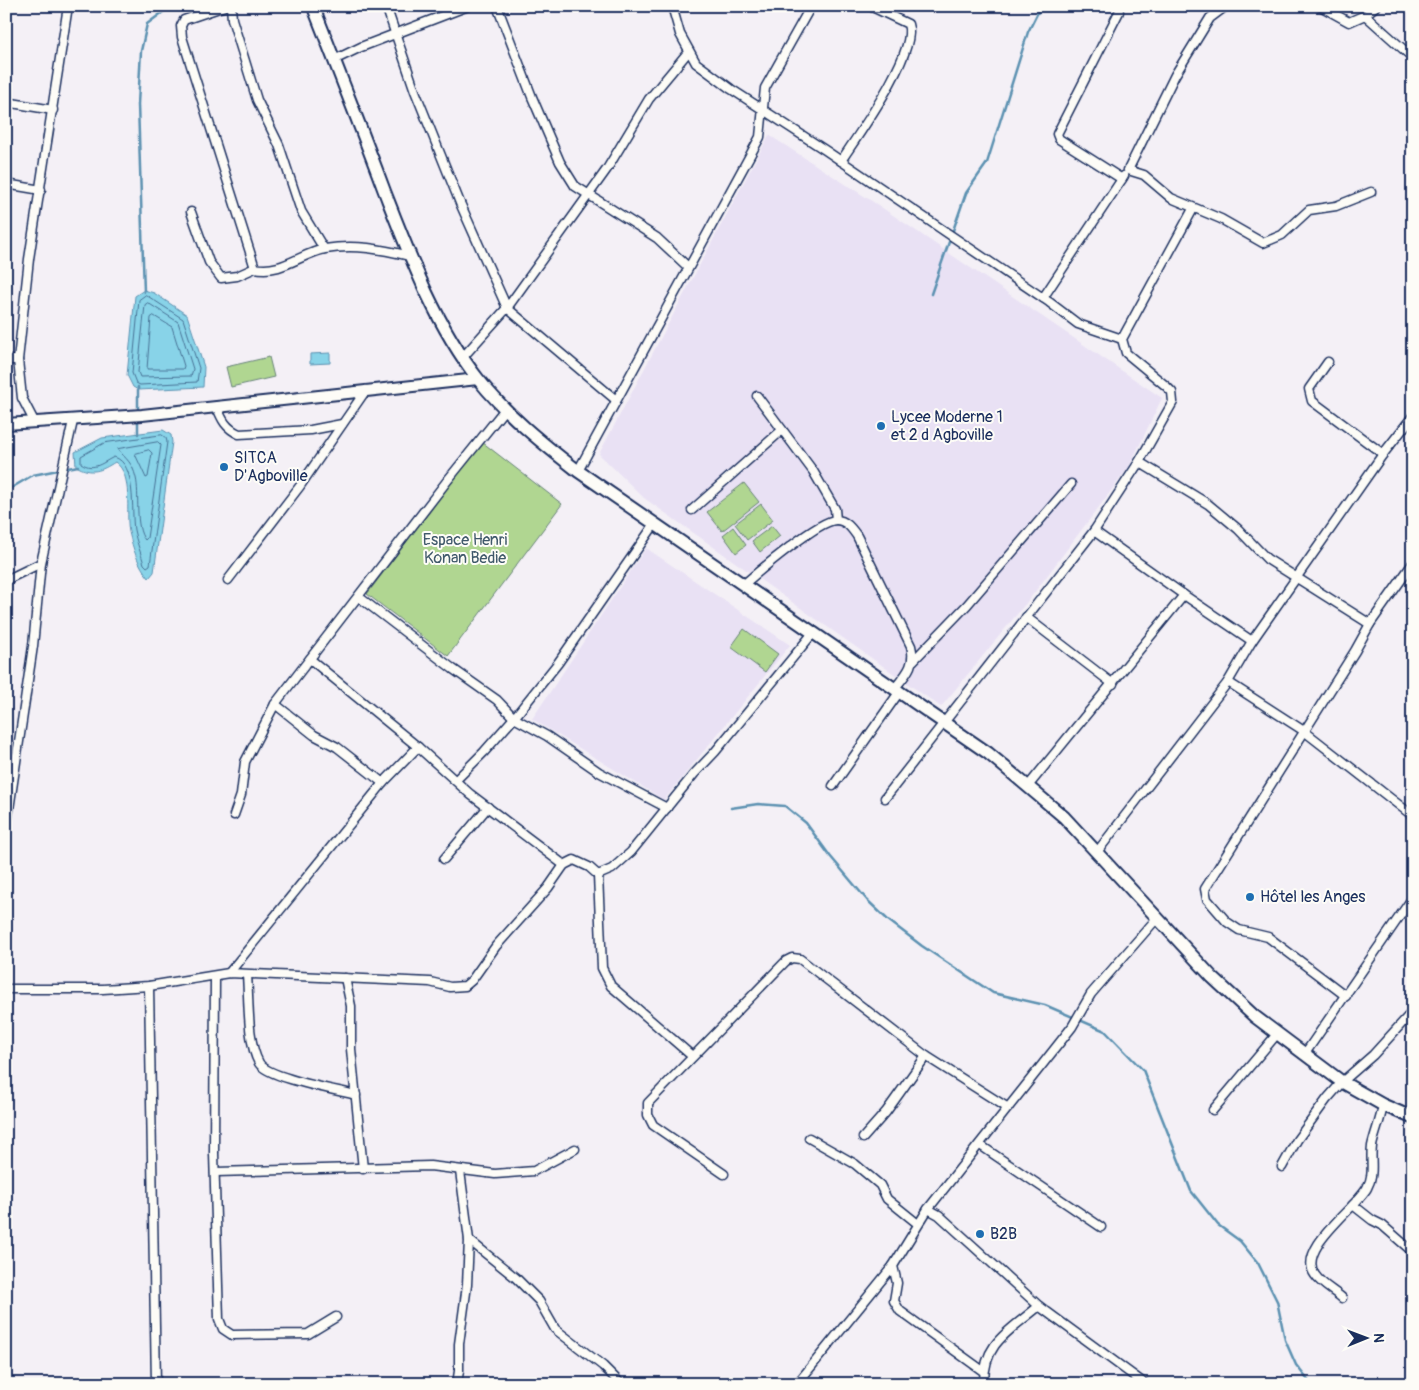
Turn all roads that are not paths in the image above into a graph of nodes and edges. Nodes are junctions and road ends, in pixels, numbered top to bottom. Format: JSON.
{"nodes":[{"id":1,"x":68,"y":6,"type":"edge"},
{"id":2,"x":225,"y":6,"type":"edge"},
{"id":3,"x":231,"y":6,"type":"edge"},
{"id":4,"x":313,"y":6,"type":"edge"},
{"id":5,"x":386,"y":6,"type":"edge"},
{"id":6,"x":468,"y":6,"type":"edge"},
{"id":7,"x":497,"y":6,"type":"edge"},
{"id":8,"x":672,"y":6,"type":"edge"},
{"id":9,"x":811,"y":6,"type":"edge"},
{"id":10,"x":870,"y":6,"type":"edge"},
{"id":11,"x":1226,"y":6,"type":"edge"},
{"id":12,"x":1320,"y":6,"type":"edge"},
{"id":13,"x":1376,"y":6,"type":"edge"},
{"id":14,"x":1119,"y":12,"type":"dead end"},
{"id":15,"x":1365,"y":15,"type":"junction"},
{"id":16,"x":396,"y":33,"type":"junction"},
{"id":17,"x":689,"y":50,"type":"junction"},
{"id":18,"x":1413,"y":58,"type":"edge"},
{"id":19,"x":334,"y":60,"type":"junction"},
{"id":20,"x":6,"y":102,"type":"edge"},
{"id":21,"x":762,"y":108,"type":"junction"},
{"id":22,"x":53,"y":110,"type":"junction"},
{"id":23,"x":841,"y":161,"type":"junction"},
{"id":24,"x":1128,"y":170,"type":"junction"},
{"id":25,"x":1122,"y":179,"type":"junction"},
{"id":26,"x":6,"y":184,"type":"edge"},
{"id":27,"x":40,"y":190,"type":"junction"},
{"id":28,"x":1371,"y":192,"type":"dead end"},
{"id":29,"x":588,"y":194,"type":"junction"},
{"id":30,"x":1193,"y":209,"type":"junction"},
{"id":31,"x":191,"y":212,"type":"dead end"},
{"id":32,"x":324,"y":249,"type":"junction"},
{"id":33,"x":410,"y":256,"type":"junction"},
{"id":34,"x":688,"y":267,"type":"junction"},
{"id":35,"x":255,"y":268,"type":"junction"},
{"id":36,"x":1043,"y":298,"type":"junction"},
{"id":37,"x":507,"y":308,"type":"junction"},
{"id":38,"x":1122,"y":339,"type":"junction"},
{"id":39,"x":463,"y":358,"type":"junction"},
{"id":40,"x":6,"y":360,"type":"edge"},
{"id":41,"x":18,"y":360,"type":"junction"},
{"id":42,"x":1328,"y":362,"type":"dead end"},
{"id":43,"x":478,"y":379,"type":"junction"},
{"id":44,"x":366,"y":390,"type":"junction"},
{"id":45,"x":757,"y":396,"type":"dead end"},
{"id":46,"x":616,"y":400,"type":"junction"},
{"id":47,"x":217,"y":407,"type":"junction"},
{"id":48,"x":505,"y":409,"type":"junction"},
{"id":49,"x":1413,"y":416,"type":"edge"},
{"id":50,"x":73,"y":420,"type":"junction"},
{"id":51,"x":35,"y":423,"type":"junction"},
{"id":52,"x":6,"y":424,"type":"edge"},
{"id":53,"x":342,"y":424,"type":"junction"},
{"id":54,"x":781,"y":431,"type":"junction"},
{"id":55,"x":1383,"y":454,"type":"junction"},
{"id":56,"x":1139,"y":462,"type":"junction"},
{"id":57,"x":578,"y":471,"type":"junction"},
{"id":58,"x":1071,"y":484,"type":"dead end"},
{"id":59,"x":692,"y":510,"type":"dead end"},
{"id":60,"x":836,"y":520,"type":"junction"},
{"id":61,"x":654,"y":525,"type":"junction"},
{"id":62,"x":1094,"y":531,"type":"junction"},
{"id":63,"x":41,"y":563,"type":"junction"},
{"id":64,"x":1413,"y":563,"type":"edge"},
{"id":65,"x":1297,"y":579,"type":"junction"},
{"id":66,"x":6,"y":580,"type":"edge"},
{"id":67,"x":228,"y":580,"type":"dead end"},
{"id":68,"x":743,"y":585,"type":"junction"},
{"id":69,"x":1184,"y":595,"type":"junction"},
{"id":70,"x":359,"y":597,"type":"junction"},
{"id":71,"x":1026,"y":617,"type":"junction"},
{"id":72,"x":1370,"y":624,"type":"junction"},
{"id":73,"x":813,"y":633,"type":"junction"},
{"id":74,"x":1252,"y":641,"type":"junction"},
{"id":75,"x":310,"y":659,"type":"junction"},
{"id":76,"x":913,"y":661,"type":"junction"},
{"id":77,"x":1228,"y":682,"type":"junction"},
{"id":78,"x":1113,"y":684,"type":"junction"},
{"id":79,"x":897,"y":690,"type":"junction"},
{"id":80,"x":275,"y":704,"type":"junction"},
{"id":81,"x":514,"y":718,"type":"junction"},
{"id":82,"x":944,"y":721,"type":"junction"},
{"id":83,"x":1304,"y":731,"type":"junction"},
{"id":84,"x":418,"y":747,"type":"junction"},
{"id":85,"x":456,"y":780,"type":"junction"},
{"id":86,"x":383,"y":783,"type":"junction"},
{"id":87,"x":1029,"y":785,"type":"junction"},
{"id":88,"x":833,"y":786,"type":"dead end"},
{"id":89,"x":885,"y":798,"type":"dead end"},
{"id":90,"x":488,"y":807,"type":"junction"},
{"id":91,"x":667,"y":808,"type":"junction"},
{"id":92,"x":234,"y":815,"type":"dead end"},
{"id":93,"x":1413,"y":816,"type":"edge"},
{"id":94,"x":6,"y":830,"type":"edge"},
{"id":95,"x":1097,"y":852,"type":"junction"},
{"id":96,"x":444,"y":859,"type":"dead end"},
{"id":97,"x":564,"y":865,"type":"junction"},
{"id":98,"x":598,"y":875,"type":"junction"},
{"id":99,"x":1413,"y":897,"type":"edge"},
{"id":100,"x":1158,"y":917,"type":"junction"},
{"id":101,"x":229,"y":973,"type":"junction"},
{"id":102,"x":247,"y":975,"type":"junction"},
{"id":103,"x":215,"y":976,"type":"junction"},
{"id":104,"x":345,"y":978,"type":"junction"},
{"id":105,"x":149,"y":986,"type":"junction"},
{"id":106,"x":6,"y":989,"type":"edge"},
{"id":107,"x":1346,"y":996,"type":"junction"},
{"id":108,"x":1413,"y":1011,"type":"edge"},
{"id":109,"x":1277,"y":1034,"type":"junction"},
{"id":110,"x":1304,"y":1055,"type":"junction"},
{"id":111,"x":692,"y":1056,"type":"junction"},
{"id":112,"x":926,"y":1056,"type":"junction"},
{"id":113,"x":1342,"y":1082,"type":"junction"},
{"id":114,"x":356,"y":1095,"type":"junction"},
{"id":115,"x":1383,"y":1105,"type":"junction"},
{"id":116,"x":1008,"y":1108,"type":"junction"},
{"id":117,"x":1213,"y":1110,"type":"dead end"},
{"id":118,"x":1413,"y":1118,"type":"edge"},
{"id":119,"x":808,"y":1138,"type":"dead end"},
{"id":120,"x":864,"y":1138,"type":"dead end"},
{"id":121,"x":980,"y":1145,"type":"junction"},
{"id":122,"x":575,"y":1149,"type":"dead end"},
{"id":123,"x":1282,"y":1167,"type":"dead end"},
{"id":124,"x":363,"y":1169,"type":"junction"},
{"id":125,"x":460,"y":1171,"type":"junction"},
{"id":126,"x":216,"y":1172,"type":"junction"},
{"id":127,"x":724,"y":1174,"type":"dead end"},
{"id":128,"x":1353,"y":1206,"type":"junction"},
{"id":129,"x":928,"y":1210,"type":"junction"},
{"id":130,"x":918,"y":1224,"type":"junction"},
{"id":131,"x":1101,"y":1227,"type":"dead end"},
{"id":132,"x":469,"y":1240,"type":"junction"},
{"id":133,"x":1413,"y":1252,"type":"edge"},
{"id":134,"x":893,"y":1266,"type":"junction"},
{"id":135,"x":1342,"y":1298,"type":"dead end"},
{"id":136,"x":1039,"y":1306,"type":"junction"},
{"id":137,"x":336,"y":1317,"type":"dead end"},
{"id":138,"x":983,"y":1371,"type":"junction"},
{"id":139,"x":156,"y":1384,"type":"edge"},
{"id":140,"x":456,"y":1384,"type":"edge"},
{"id":141,"x":622,"y":1384,"type":"edge"},
{"id":142,"x":797,"y":1384,"type":"edge"},
{"id":143,"x":984,"y":1384,"type":"edge"},
{"id":144,"x":1145,"y":1384,"type":"edge"}],
"edges":[{"from":1,"to":22,"type":"street"},
{"from":2,"to":35,"type":"street"},
{"from":3,"to":32,"type":"street"},
{"from":4,"to":19,"type":"main road"},
{"from":5,"to":16,"type":"street"},
{"from":6,"to":16,"type":"street"},
{"from":7,"to":29,"type":"street"},
{"from":8,"to":17,"type":"street"},
{"from":9,"to":21,"type":"street"},
{"from":10,"to":23,"type":"street"},
{"from":11,"to":24,"type":"street"},
{"from":12,"to":15,"type":"street"},
{"from":13,"to":15,"type":"street"},
{"from":14,"to":25,"type":"street"},
{"from":15,"to":18,"type":"street"},
{"from":16,"to":19,"type":"street"},
{"from":16,"to":37,"type":"street"},
{"from":17,"to":21,"type":"street"},
{"from":17,"to":29,"type":"street"},
{"from":19,"to":33,"type":"main road"},
{"from":20,"to":22,"type":"street"},
{"from":21,"to":23,"type":"street"},
{"from":21,"to":34,"type":"street"},
{"from":22,"to":27,"type":"street"},
{"from":23,"to":36,"type":"street"},
{"from":24,"to":25,"type":"street"},
{"from":24,"to":30,"type":"street"},
{"from":25,"to":36,"type":"street"},
{"from":26,"to":27,"type":"street"},
{"from":27,"to":41,"type":"street"},
{"from":28,"to":30,"type":"street"},
{"from":29,"to":34,"type":"street"},
{"from":29,"to":37,"type":"street"},
{"from":30,"to":38,"type":"street"},
{"from":31,"to":35,"type":"street"},
{"from":32,"to":33,"type":"street"},
{"from":32,"to":35,"type":"street"},
{"from":33,"to":39,"type":"main road"},
{"from":34,"to":46,"type":"street"},
{"from":36,"to":38,"type":"street"},
{"from":37,"to":39,"type":"street"},
{"from":37,"to":46,"type":"street"},
{"from":38,"to":56,"type":"street"},
{"from":39,"to":43,"type":"main road"},
{"from":40,"to":41,"type":"street"},
{"from":41,"to":51,"type":"street"},
{"from":42,"to":55,"type":"street"},
{"from":43,"to":44,"type":"street"},
{"from":43,"to":48,"type":"main road"},
{"from":44,"to":47,"type":"street"},
{"from":44,"to":53,"type":"street"},
{"from":45,"to":54,"type":"street"},
{"from":46,"to":57,"type":"street"},
{"from":47,"to":50,"type":"street"},
{"from":47,"to":53,"type":"street"},
{"from":48,"to":57,"type":"main road"},
{"from":48,"to":70,"type":"street"},
{"from":49,"to":55,"type":"street"},
{"from":50,"to":51,"type":"street"},
{"from":50,"to":63,"type":"street"},
{"from":51,"to":52,"type":"street"},
{"from":53,"to":67,"type":"street"},
{"from":54,"to":59,"type":"street"},
{"from":54,"to":60,"type":"street"},
{"from":55,"to":65,"type":"street"},
{"from":56,"to":62,"type":"street"},
{"from":56,"to":65,"type":"street"},
{"from":57,"to":61,"type":"main road"},
{"from":58,"to":76,"type":"street"},
{"from":60,"to":68,"type":"street"},
{"from":60,"to":76,"type":"street"},
{"from":61,"to":68,"type":"main road"},
{"from":61,"to":81,"type":"street"},
{"from":62,"to":69,"type":"street"},
{"from":62,"to":71,"type":"street"},
{"from":63,"to":66,"type":"street"},
{"from":63,"to":94,"type":"street"},
{"from":64,"to":72,"type":"street"},
{"from":65,"to":72,"type":"street"},
{"from":65,"to":74,"type":"street"},
{"from":68,"to":73,"type":"main road"},
{"from":69,"to":74,"type":"street"},
{"from":69,"to":78,"type":"street"},
{"from":70,"to":75,"type":"street"},
{"from":70,"to":81,"type":"street"},
{"from":71,"to":78,"type":"street"},
{"from":71,"to":82,"type":"street"},
{"from":72,"to":83,"type":"street"},
{"from":73,"to":79,"type":"main road"},
{"from":73,"to":91,"type":"street"},
{"from":74,"to":77,"type":"street"},
{"from":75,"to":80,"type":"street"},
{"from":75,"to":84,"type":"street"},
{"from":76,"to":79,"type":"street"},
{"from":77,"to":83,"type":"street"},
{"from":77,"to":95,"type":"street"},
{"from":78,"to":87,"type":"street"},
{"from":79,"to":82,"type":"main road"},
{"from":79,"to":88,"type":"street"},
{"from":80,"to":86,"type":"street"},
{"from":80,"to":92,"type":"street"},
{"from":81,"to":85,"type":"street"},
{"from":81,"to":91,"type":"street"},
{"from":82,"to":87,"type":"main road"},
{"from":82,"to":89,"type":"street"},
{"from":83,"to":93,"type":"street"},
{"from":83,"to":107,"type":"street"},
{"from":84,"to":85,"type":"street"},
{"from":84,"to":86,"type":"street"},
{"from":85,"to":90,"type":"street"},
{"from":86,"to":101,"type":"street"},
{"from":87,"to":95,"type":"main road"},
{"from":90,"to":96,"type":"street"},
{"from":90,"to":97,"type":"street"},
{"from":91,"to":98,"type":"street"},
{"from":95,"to":100,"type":"main road"},
{"from":97,"to":98,"type":"street"},
{"from":97,"to":104,"type":"street"},
{"from":98,"to":111,"type":"street"},
{"from":99,"to":107,"type":"street"},
{"from":100,"to":109,"type":"main road"},
{"from":100,"to":116,"type":"street"},
{"from":101,"to":102,"type":"street"},
{"from":101,"to":103,"type":"street"},
{"from":102,"to":104,"type":"street"},
{"from":102,"to":114,"type":"street"},
{"from":103,"to":105,"type":"street"},
{"from":103,"to":126,"type":"street"},
{"from":104,"to":114,"type":"street"},
{"from":105,"to":106,"type":"street"},
{"from":105,"to":139,"type":"street"},
{"from":107,"to":110,"type":"street"},
{"from":108,"to":113,"type":"street"},
{"from":109,"to":110,"type":"main road"},
{"from":109,"to":117,"type":"street"},
{"from":110,"to":113,"type":"main road"},
{"from":111,"to":112,"type":"street"},
{"from":111,"to":127,"type":"street"},
{"from":112,"to":116,"type":"street"},
{"from":112,"to":120,"type":"street"},
{"from":113,"to":115,"type":"main road"},
{"from":113,"to":123,"type":"street"},
{"from":114,"to":124,"type":"street"},
{"from":115,"to":118,"type":"main road"},
{"from":115,"to":128,"type":"street"},
{"from":116,"to":121,"type":"street"},
{"from":119,"to":130,"type":"street"},
{"from":121,"to":129,"type":"street"},
{"from":121,"to":131,"type":"street"},
{"from":122,"to":125,"type":"street"},
{"from":124,"to":125,"type":"street"},
{"from":124,"to":126,"type":"street"},
{"from":125,"to":132,"type":"street"},
{"from":126,"to":137,"type":"street"},
{"from":128,"to":133,"type":"street"},
{"from":128,"to":135,"type":"street"},
{"from":129,"to":130,"type":"street"},
{"from":129,"to":136,"type":"street"},
{"from":130,"to":134,"type":"street"},
{"from":132,"to":140,"type":"street"},
{"from":132,"to":141,"type":"street"},
{"from":134,"to":138,"type":"street"},
{"from":134,"to":142,"type":"street"},
{"from":136,"to":138,"type":"street"},
{"from":136,"to":144,"type":"street"},
{"from":138,"to":143,"type":"street"}]}
